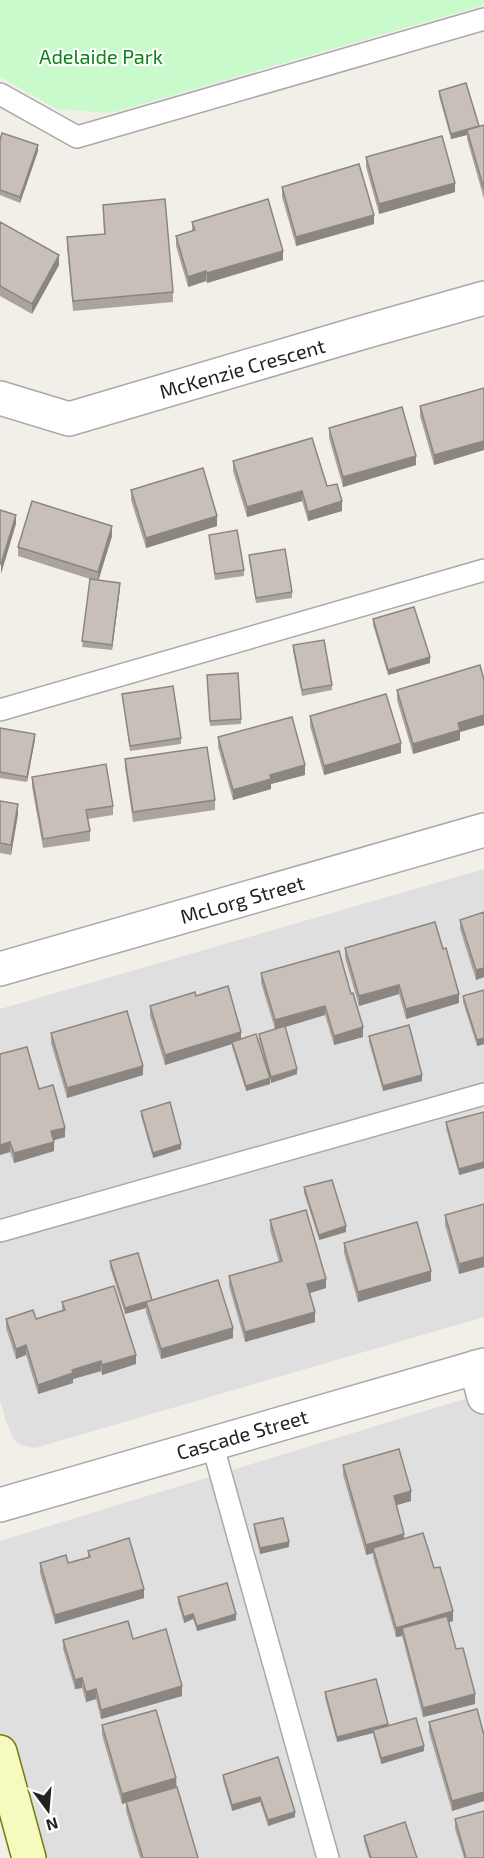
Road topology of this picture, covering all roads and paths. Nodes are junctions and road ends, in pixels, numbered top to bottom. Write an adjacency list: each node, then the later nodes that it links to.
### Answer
1 (484, 19): 2 (lane)
2 (0, 94)
3 (484, 298): 4 (street, McKenzie Crescent)
4 (0, 398)
5 (484, 570): 6 (lane)
6 (0, 710)
7 (484, 830): 8 (street, McLorg Street)
8 (0, 969)
9 (484, 1094): 10 (lane)
10 (0, 1231)
11 (481, 1376): 12 (street, Cascade Street)
12 (212, 1443): 13 (street, Cascade Street); 16 (lane)
13 (0, 1505)
14 (0, 1752): 15 (street)
15 (29, 1858)
16 (328, 1858)

